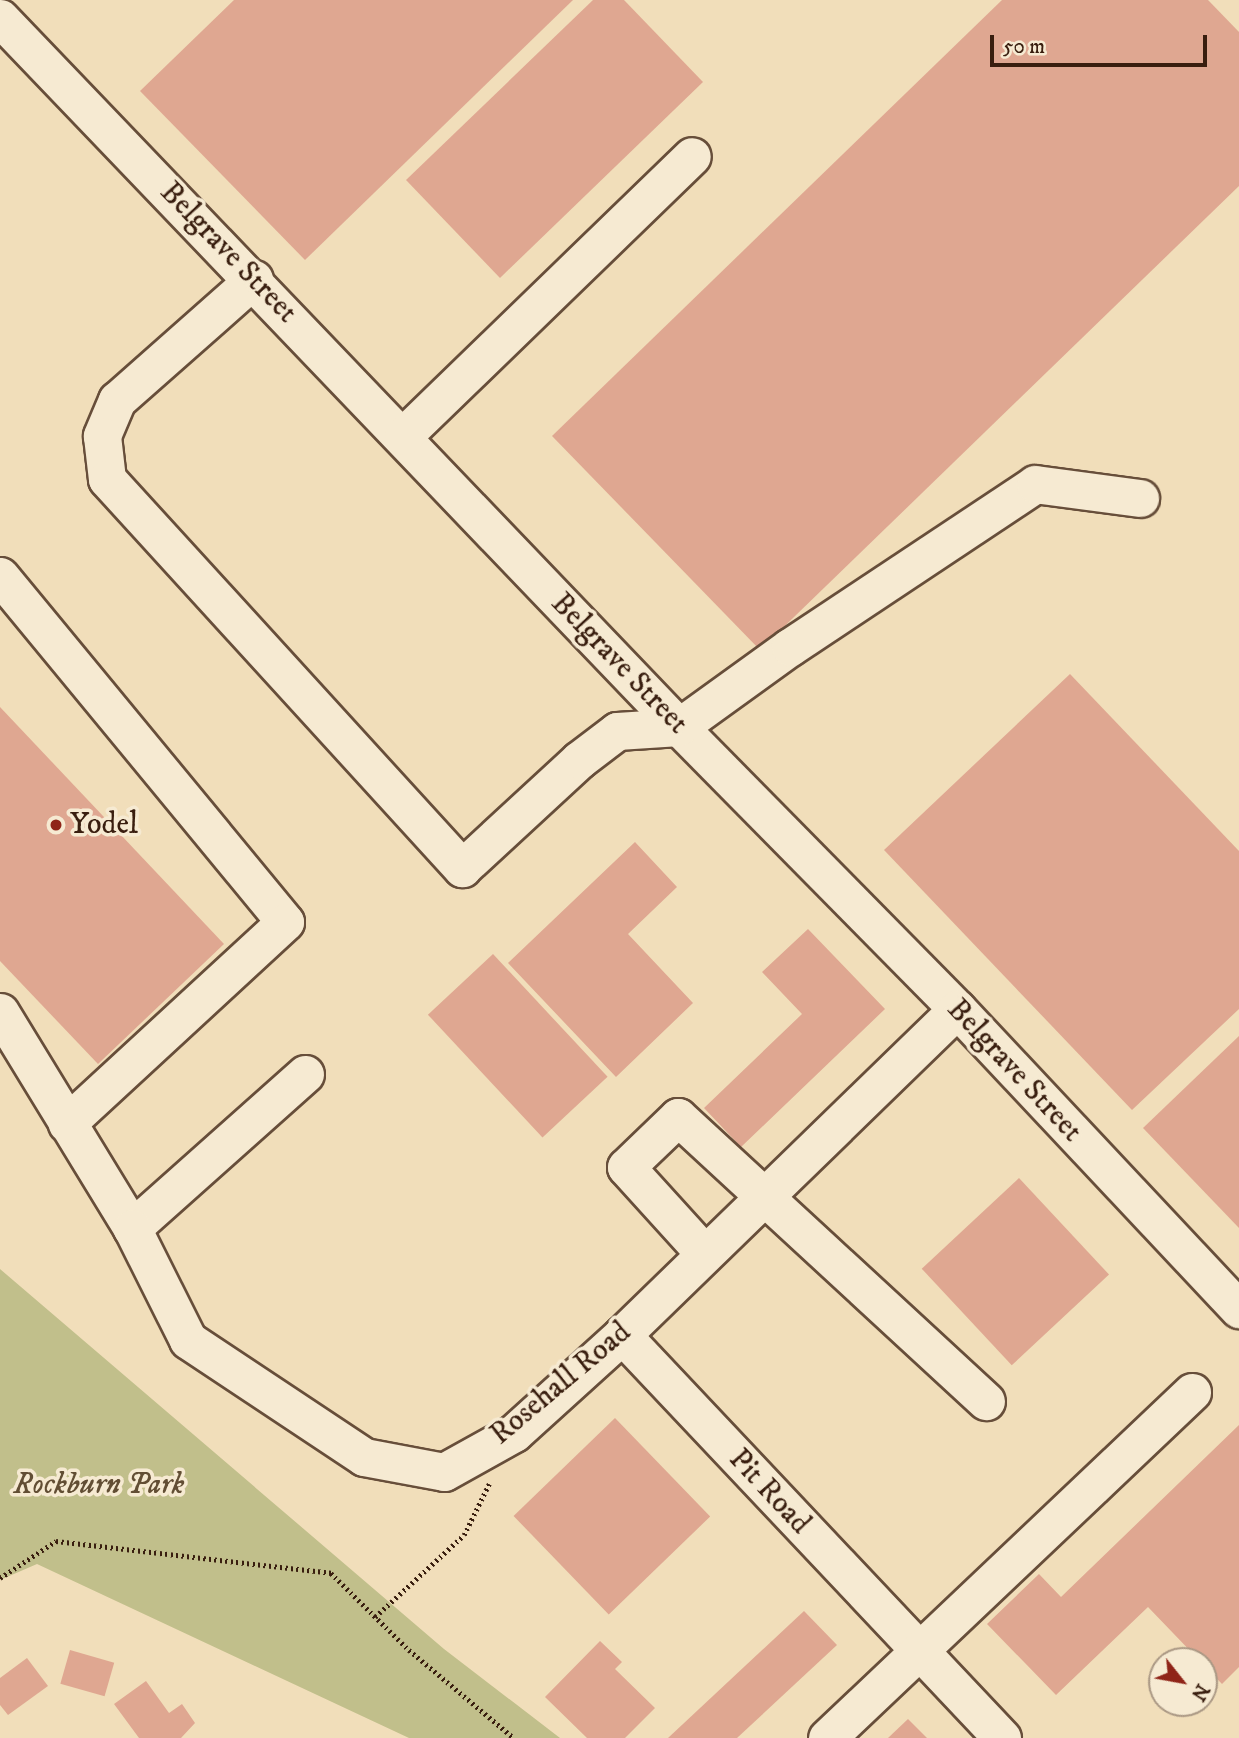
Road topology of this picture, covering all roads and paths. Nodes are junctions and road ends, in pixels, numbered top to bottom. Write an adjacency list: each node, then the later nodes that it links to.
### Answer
1 (0, 18): 3 (street, Belgrave Street)
2 (692, 156): 4 (street)
3 (254, 279): 4 (street, Belgrave Street); 7 (street)
4 (403, 436): 7 (street, Belgrave Street)
5 (1140, 498): 7 (street)
6 (0, 576): 11 (street)
7 (678, 727): 8 (street, Belgrave Street)
8 (957, 1009): 12 (street, Rosehall Road); 15 (street, Belgrave Street)
9 (0, 1012): 11 (street, Rosehall Road)
10 (305, 1074): 13 (street)
11 (67, 1123): 13 (street, Rosehall Road)
12 (762, 1194): 14 (street, Rosehall Road); 14 (street); 18 (street)
13 (132, 1227): 16 (street, Rosehall Road)
14 (704, 1252): 16 (street, Rosehall Road)
15 (1239, 1309)
16 (622, 1335): 22 (street, Pit Road)
17 (1192, 1392): 22 (street)
18 (986, 1401)
19 (492, 1478): 21 (path)
20 (0, 1578): 21 (path)
21 (375, 1617): 23 (path)
22 (917, 1649): 24 (street); 25 (street, Pit Road)
23 (514, 1738)
24 (827, 1738)
25 (1002, 1738)

